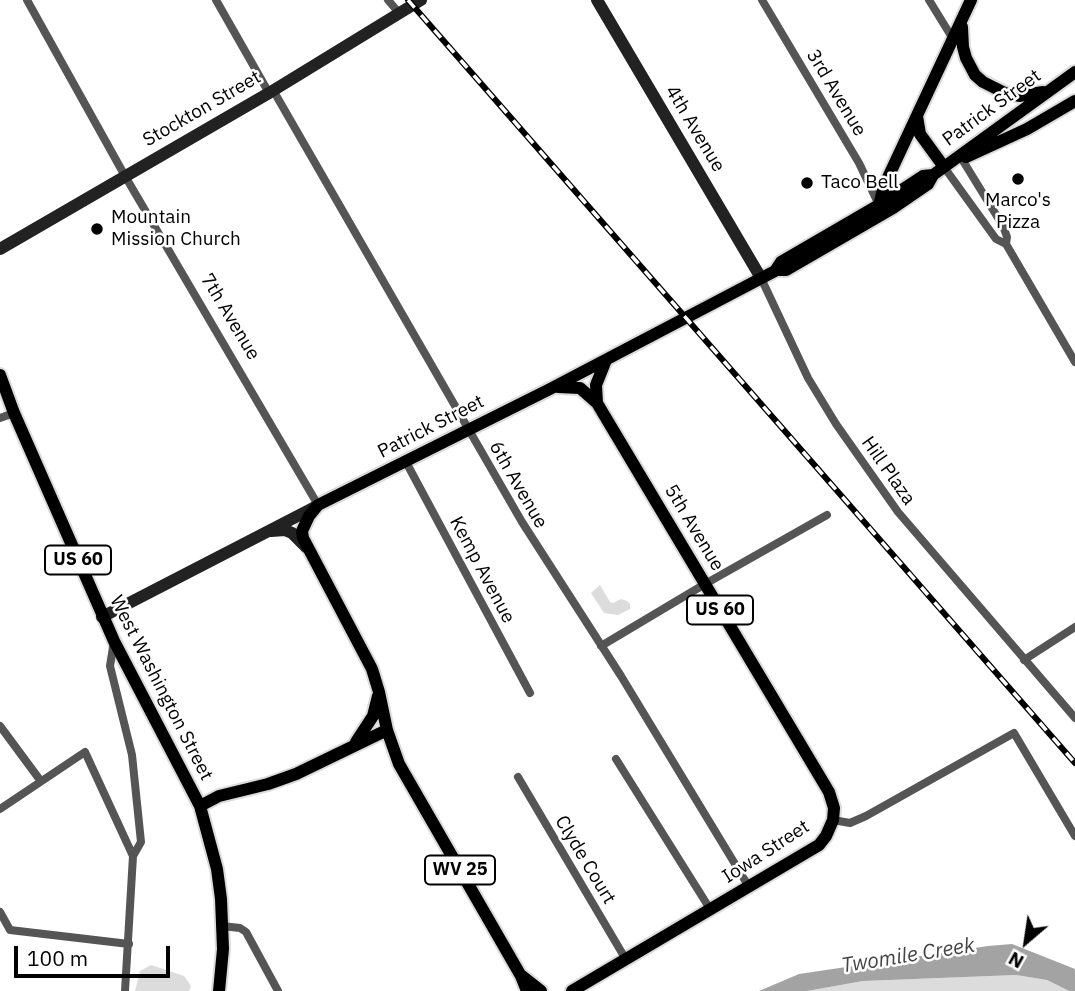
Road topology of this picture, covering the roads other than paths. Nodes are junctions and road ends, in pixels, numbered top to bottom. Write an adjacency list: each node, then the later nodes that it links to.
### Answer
1 (27, 0): 19 (street, 7th Avenue)
2 (216, 0): 14 (street, 6th Avenue)
3 (388, 0): 9 (street)
4 (421, 0): 9 (street, Stockton Street)
5 (597, 0): 24 (street, 4th Avenue)
6 (762, 0): 20 (street, 3rd Avenue)
7 (929, 0): 11 (street)
8 (971, 0): 10 (main road)
9 (399, 13): 14 (street, Stockton Street)
10 (962, 19): 11 (main road); 13 (main road)
11 (953, 40): 16 (main road)
12 (1071, 75): 13 (main road, Patrick Street)
13 (1047, 91): 17 (main road, Patrick Street)
14 (271, 92): 19 (street, Stockton Street); 32 (street, 6th Avenue)
15 (1075, 101): 17 (main road)
16 (916, 115): 18 (main road); 20 (main road)
17 (961, 157): 18 (main road); 21 (street)
18 (938, 171): 20 (main road, Patrick Street); 21 (street); 23 (main road, Patrick Street)
19 (125, 176): 22 (street, Stockton Street); 34 (street, 7th Avenue)
20 (879, 205): 23 (main road, Patrick Street)
21 (1006, 244): 26 (street)
22 (0, 249)
23 (776, 270): 24 (main road, Patrick Street)
24 (761, 278): 25 (main road, Patrick Street); 43 (street, Hill Plaza)
25 (606, 360): 28 (main road, Patrick Street); 29 (main road)
26 (1075, 362)
27 (0, 375): 30 (main road, West Washington Street / US 60)
28 (550, 389): 29 (main road); 32 (main road, Patrick Street)
29 (597, 403): 38 (main road, 5th Avenue / US 60)
30 (14, 413): 31 (street); 39 (main road, West Washington Street / US 60)
31 (0, 418)
32 (469, 430): 33 (main road, Patrick Street); 42 (street, 6th Avenue)
33 (406, 462): 34 (main road, Patrick Street); 45 (street, Kemp Avenue)
34 (318, 505): 36 (street, Patrick Street); 37 (main road)
35 (827, 515): 38 (street)
36 (264, 533): 37 (street); 39 (street, Patrick Street)
37 (306, 547): 44 (main road)
38 (705, 584): 42 (street); 55 (main road, 5th Avenue / US 60)
39 (102, 617): 41 (main road, West Washington Street / US 60)
40 (1075, 628): 43 (street)
41 (114, 641): 53 (main road, West Washington Street / US 60); 57 (street)
42 (601, 646): 58 (street, 6th Avenue)
43 (1024, 660): 46 (street, Hill Plaza)
44 (379, 692): 48 (main road, WV 25); 49 (main road)
45 (530, 693)
46 (1075, 718)
47 (0, 726): 52 (street)
48 (387, 730): 49 (main road); 64 (main road, WV 25)
49 (354, 745): 53 (main road)
50 (616, 759): 59 (street)
51 (518, 777): 63 (street, Clyde Court)
52 (40, 780): 54 (street); 57 (street)
53 (200, 806): 61 (main road, West Washington Street / US 60)
54 (0, 809)
55 (833, 820): 56 (street, Iowa Street); 58 (main road, Iowa Street)
56 (1075, 836)
57 (133, 856): 62 (street)
58 (749, 887): 59 (main road, Iowa Street)
59 (710, 909): 63 (main road, Iowa Street)
60 (0, 912): 62 (street)
61 (222, 926): 66 (main road, West Washington Street / US 60); 67 (street)
62 (129, 944): 65 (street)
63 (625, 958): 70 (main road, Iowa Street)
64 (521, 976): 68 (main road, WV 25); 69 (main road)
65 (125, 991)
66 (219, 991)
67 (278, 991)
68 (527, 991)
69 (541, 991)
70 (572, 991)

